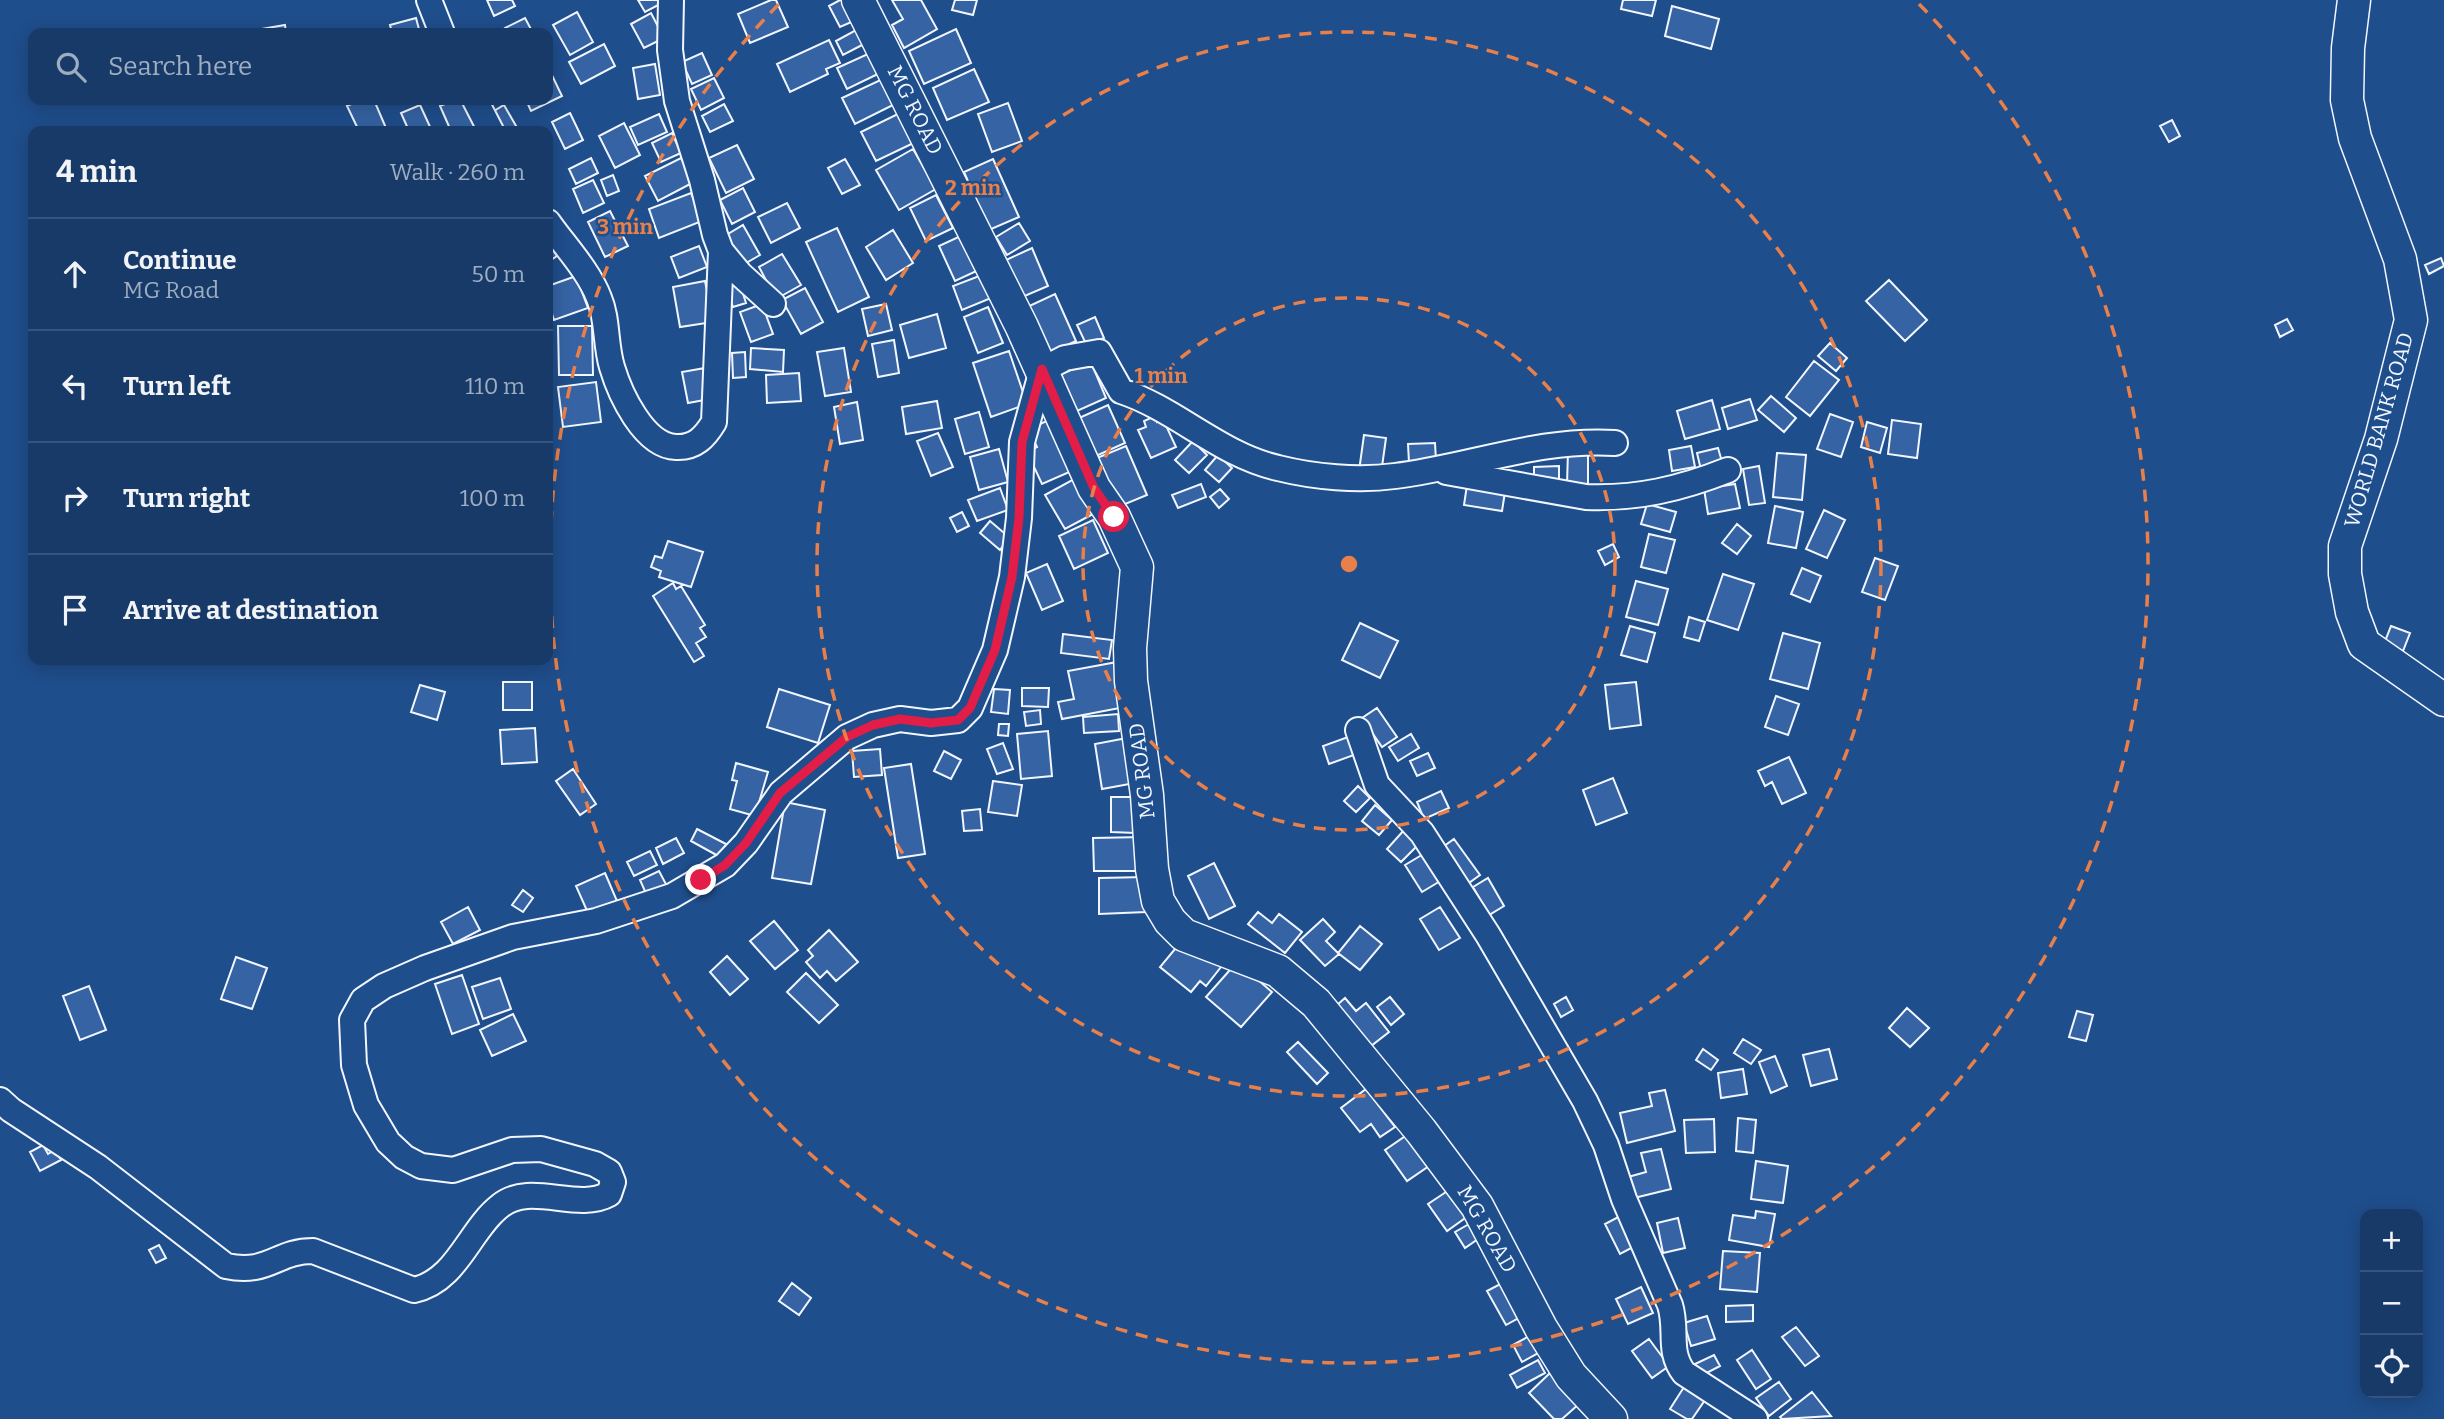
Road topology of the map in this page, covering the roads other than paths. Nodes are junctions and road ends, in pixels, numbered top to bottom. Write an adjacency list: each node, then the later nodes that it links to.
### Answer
1 (429, 0): 5 (street)
2 (671, 0): 9 (street)
3 (859, 0): 11 (main road, MG ROAD)
4 (2354, 0): 15 (main road, WORLD BANK ROAD)
5 (440, 28)
6 (478, 105): 7 (street)
7 (488, 126)
8 (553, 229): 9 (street)
9 (721, 251): 10 (street)
10 (773, 304)
11 (1042, 369): 13 (street); 17 (street); 18 (main road, MG ROAD)
12 (1615, 443): 13 (street)
13 (1435, 470): 14 (street)
14 (1728, 470)
15 (2444, 700)
16 (1358, 730): 19 (street)
17 (0, 1100)
18 (1611, 1419)
19 (1755, 1419)

